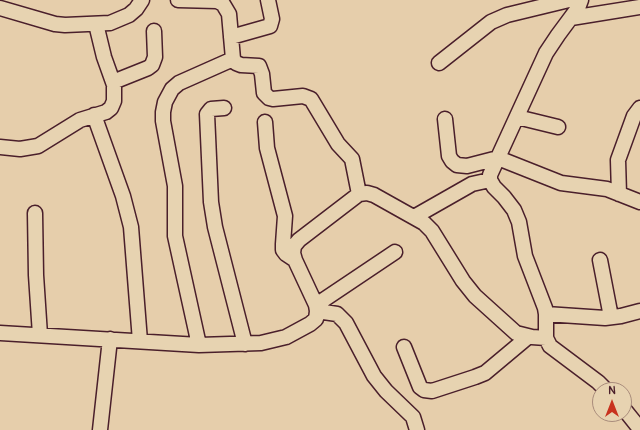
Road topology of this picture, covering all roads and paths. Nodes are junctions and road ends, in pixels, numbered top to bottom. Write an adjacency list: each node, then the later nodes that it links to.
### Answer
1 (142, 0): 10 (street)
2 (178, 0): 3 (street)
3 (209, 0): 12 (street)
4 (268, 0): 12 (street)
5 (569, 0): 14 (street)
6 (581, 0): 9 (street)
7 (640, 7): 9 (street)
8 (0, 8): 10 (street)
9 (571, 18): 19 (street)
10 (96, 24): 15 (street)
11 (154, 31): 15 (street)
12 (231, 37): 13 (street)
13 (233, 59): 26 (street); 45 (street)
14 (439, 63)
15 (113, 82): 18 (street)
16 (224, 108): 44 (street)
17 (640, 108): 27 (street)
18 (94, 115): 23 (street); 43 (street)
19 (517, 117): 22 (street); 24 (street)
20 (445, 119): 24 (street)
21 (265, 122): 32 (street)
22 (558, 127)
23 (0, 147)
24 (498, 158): 25 (street); 27 (street)
25 (490, 180): 30 (street); 36 (street)
26 (359, 194): 30 (street); 32 (street)
27 (619, 194): 28 (street)
28 (640, 202)
29 (35, 213): 39 (street)
30 (414, 217): 40 (street)
31 (395, 252): 34 (street)
32 (295, 260): 34 (street)
33 (600, 260): 37 (street)
34 (317, 308): 44 (street); 51 (street)
35 (640, 311): 37 (street)
36 (546, 314): 37 (street); 41 (street)
37 (611, 317)
38 (0, 333): 39 (street)
39 (40, 335): 42 (street)
40 (528, 336): 41 (street); 46 (street)
41 (546, 338): 47 (street)
42 (110, 340): 43 (street); 50 (street)
43 (140, 341): 45 (street)
44 (245, 344): 45 (street)
45 (199, 345)
46 (404, 347)
47 (598, 382)
48 (632, 419): 49 (street)
49 (640, 429)
50 (100, 430)
51 (417, 430)

